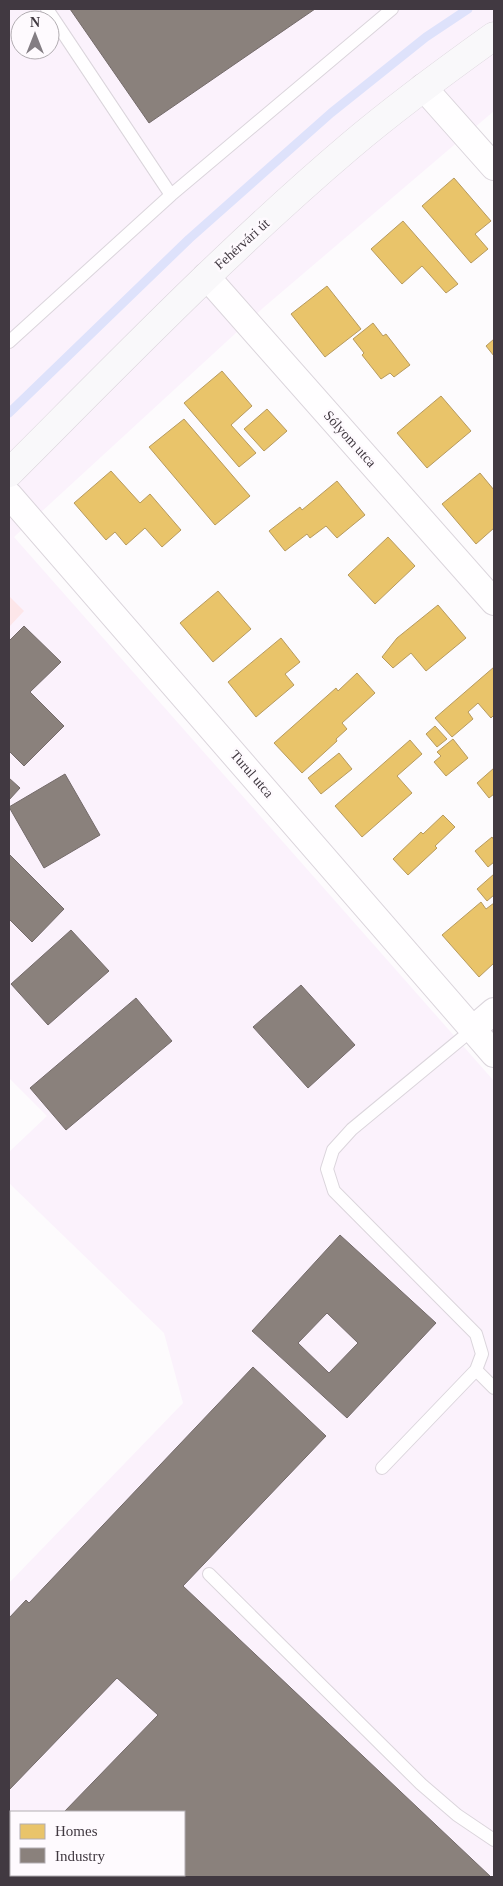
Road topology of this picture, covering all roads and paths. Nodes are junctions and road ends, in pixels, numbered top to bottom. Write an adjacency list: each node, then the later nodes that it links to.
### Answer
1 (46, 9): 6 (lane)
2 (392, 9): 6 (lane)
3 (494, 36): 4 (main road, Fehérvári út)
4 (423, 87): 5 (street); 7 (main road, Fehérvári út)
5 (494, 168)
6 (171, 195): 8 (lane)
7 (206, 276): 9 (main road, Fehérvári út); 11 (street, Sólyom utca)
8 (9, 342)
9 (9, 472)
10 (9, 495): 13 (street, Turul utca)
11 (494, 602)
12 (494, 1011): 13 (street)
13 (473, 1029): 14 (street, Turul utca); 15 (lane)
14 (494, 1054)
15 (476, 1370): 16 (lane); 17 (lane)
16 (494, 1388)
17 (382, 1468)
18 (209, 1574): 19 (lane)
19 (494, 1840)

